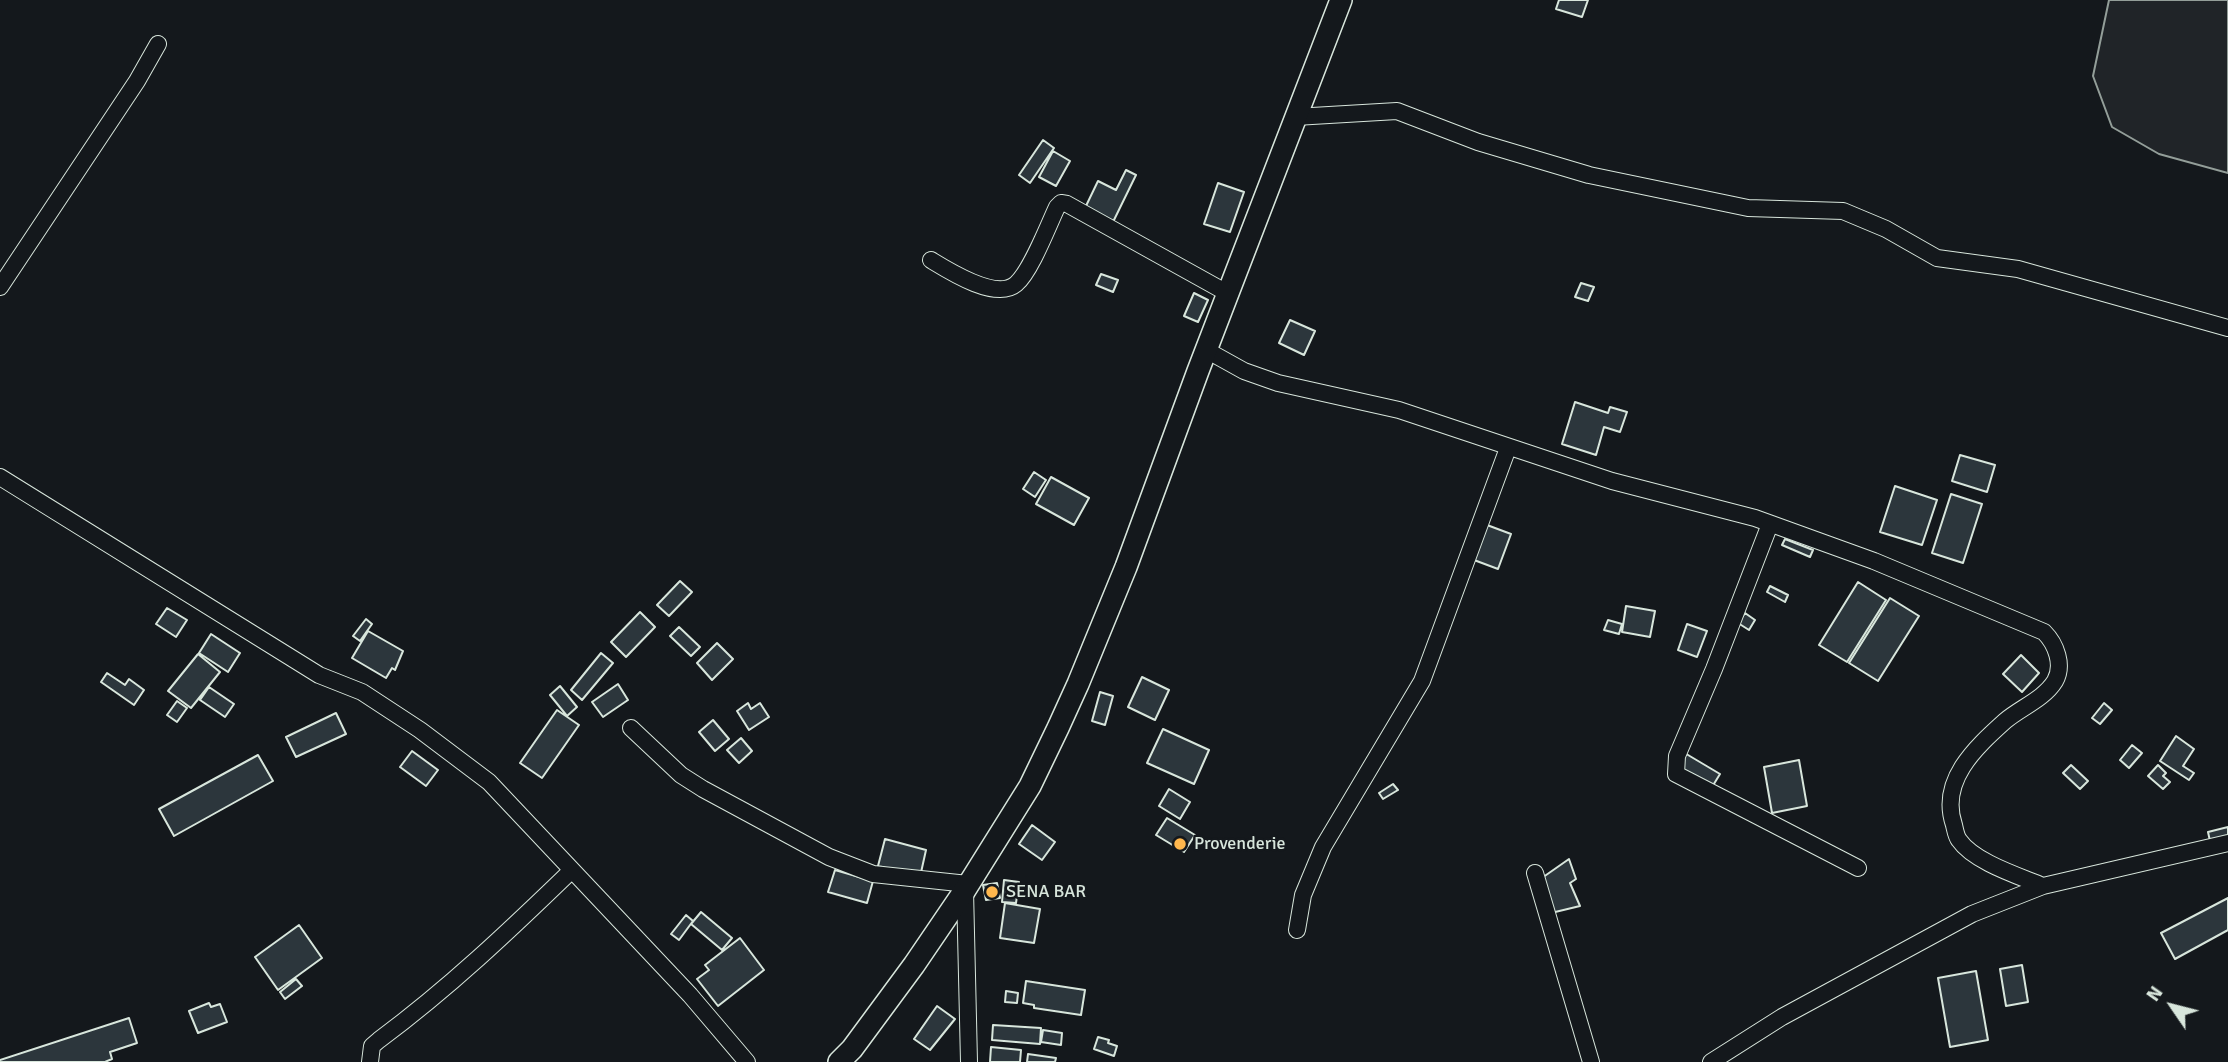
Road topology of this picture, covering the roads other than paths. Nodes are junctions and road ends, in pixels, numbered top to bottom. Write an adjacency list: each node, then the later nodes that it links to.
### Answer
1 (1341, 0): 3 (main road)
2 (158, 44): 5 (street)
3 (1294, 117): 6 (main road); 7 (street)
4 (931, 260): 6 (street)
5 (0, 287)
6 (1229, 294): 8 (main road)
7 (2228, 328)
8 (1208, 351): 9 (street); 18 (main road)
9 (1508, 448): 11 (street); 19 (street)
10 (0, 477): 15 (street)
11 (1770, 524): 14 (street); 17 (street)
12 (631, 728): 18 (street)
13 (2228, 843): 17 (street)
14 (1858, 868)
15 (572, 870): 20 (street); 21 (street)
16 (1535, 873): 24 (street)
17 (2043, 886): 25 (street)
18 (966, 887): 22 (main road); 23 (street)
19 (1297, 930)
20 (370, 1062)
21 (747, 1062)
22 (839, 1062)
23 (969, 1062)
24 (1591, 1062)
25 (1711, 1062)

